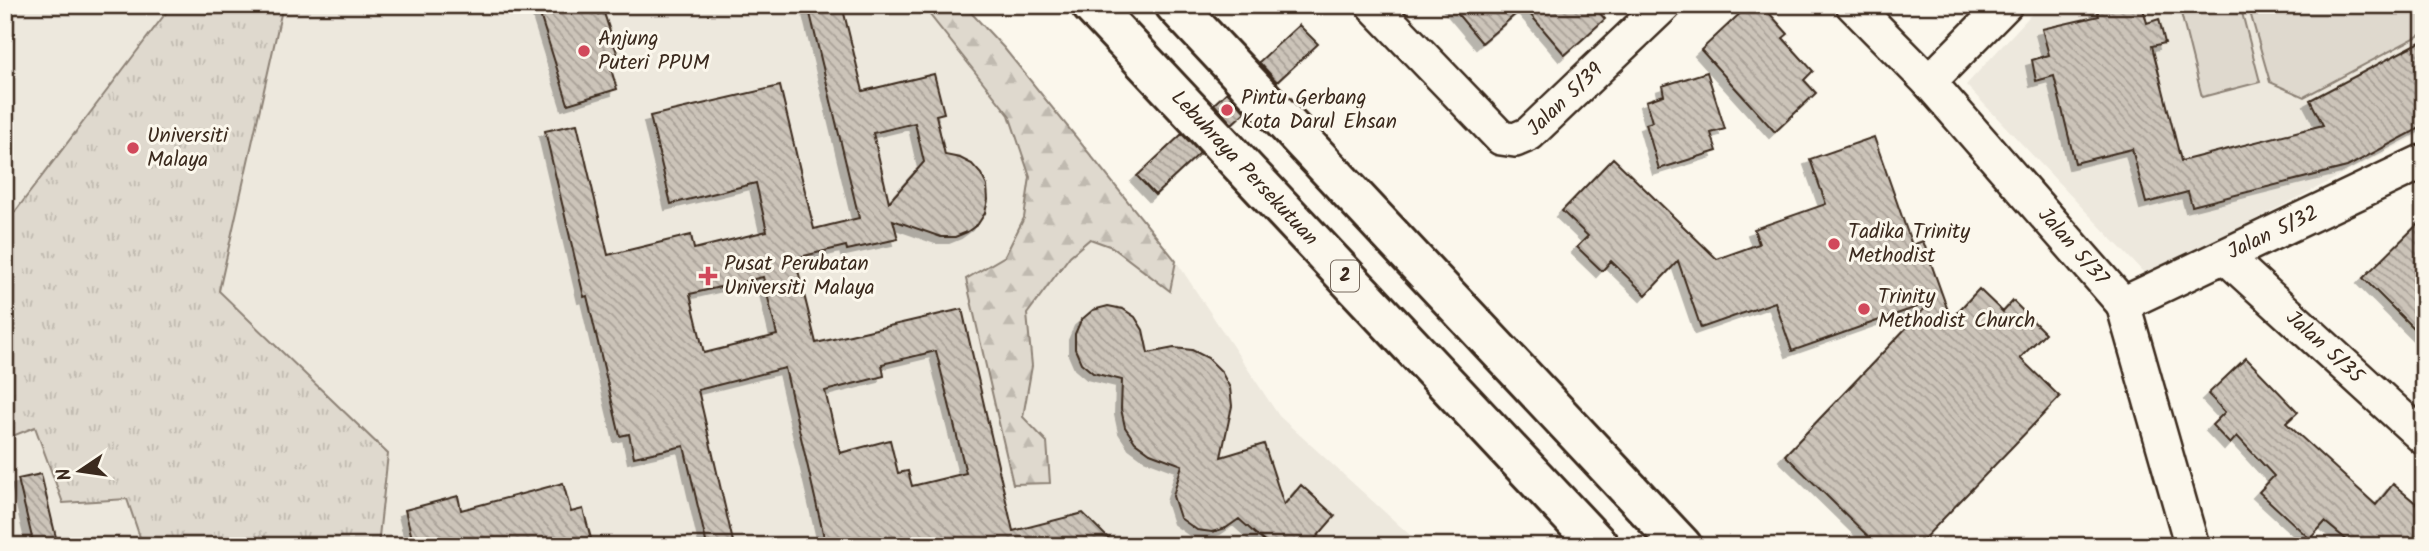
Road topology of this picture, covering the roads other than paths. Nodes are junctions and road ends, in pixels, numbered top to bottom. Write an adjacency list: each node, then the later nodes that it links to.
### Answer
1 (1091, 5): 12 (highway, Lebuhraya Persekutuan / 2)
2 (1175, 5): 13 (highway)
3 (1373, 5): 4 (street, Jalan 5/39)
4 (1664, 5)
5 (1853, 5): 7 (street, Jalan 5/37)
6 (2005, 5): 7 (street)
7 (1930, 82): 10 (street, Jalan 5/37)
8 (2424, 161): 9 (street, Jalan 5/32)
9 (2225, 256): 10 (street, Jalan 5/32); 11 (street, Jalan 5/35)
10 (2123, 304): 14 (street, Jalan 5/37)
11 (2424, 438)
12 (1599, 546)
13 (1682, 546)
14 (2192, 546)

